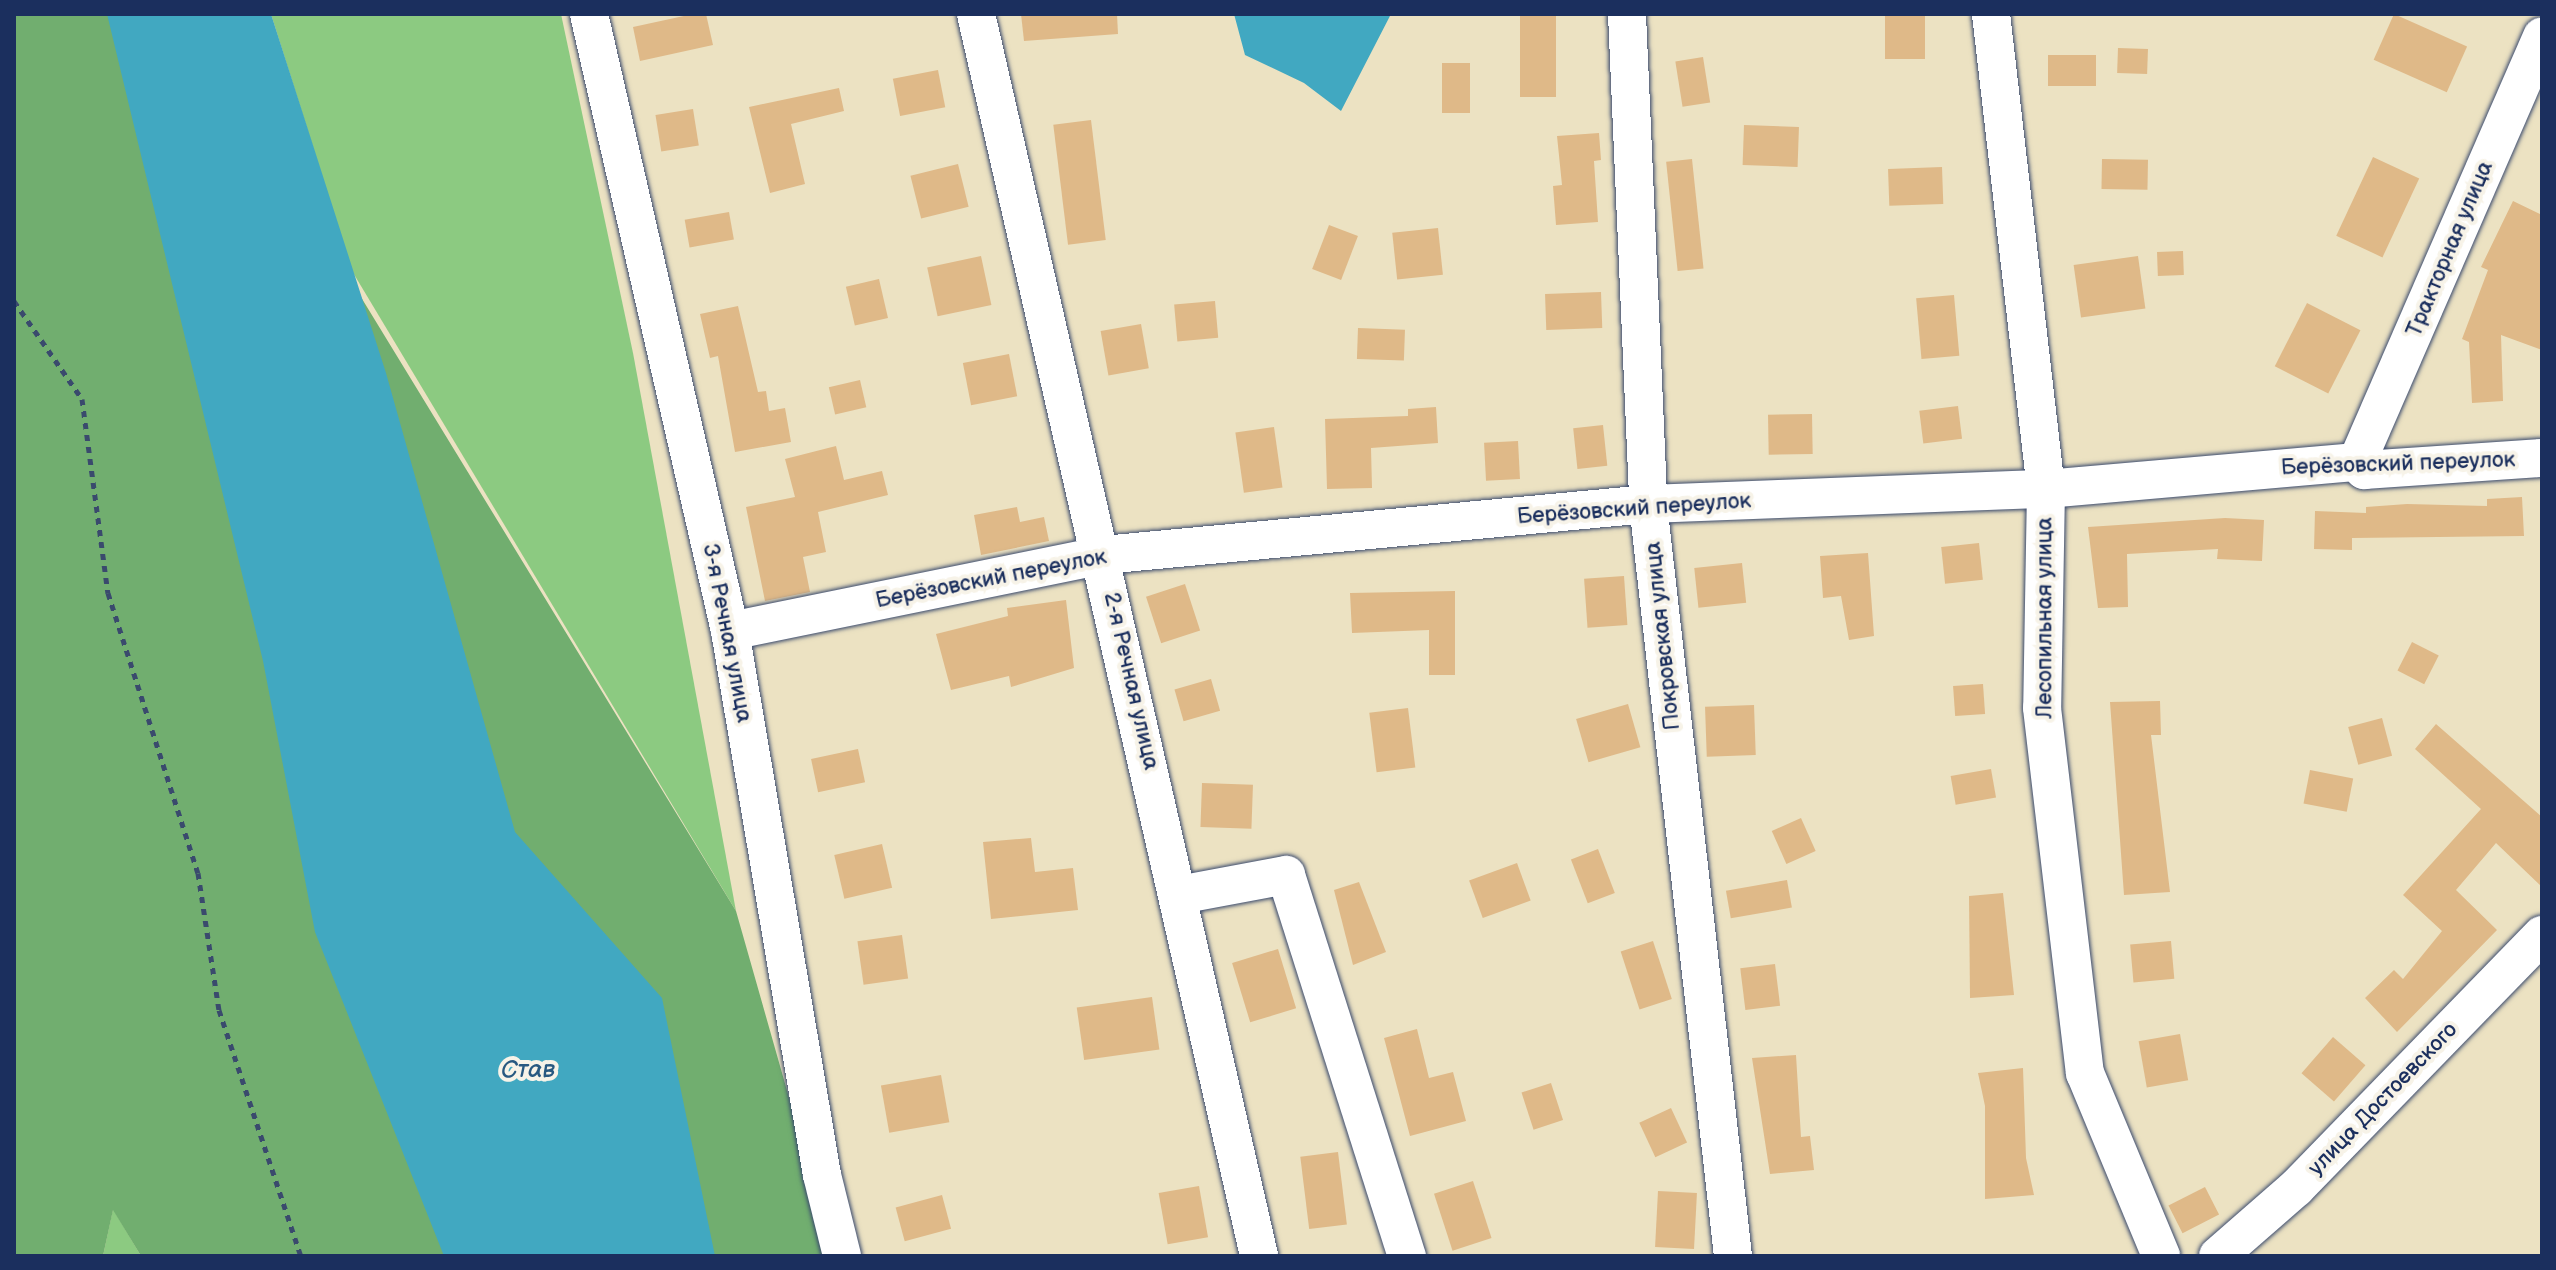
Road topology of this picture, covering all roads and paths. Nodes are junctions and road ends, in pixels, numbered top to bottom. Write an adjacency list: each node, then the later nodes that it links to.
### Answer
1 (589, 14): 12 (street, 3-я Речная улица)
2 (976, 14): 11 (street, 2-я Речная улица)
3 (1627, 14): 10 (street, Покровская улица)
4 (1991, 14): 9 (street, Лесопильная улица)
5 (2542, 36): 8 (street, Тракторная улица)
6 (14, 301): 15 (path)
7 (2542, 458): 8 (street, Берёзовский переулок)
8 (2357, 462): 9 (street, Берёзовский переулок)
9 (2046, 489): 10 (street, Берёзовский переулок); 20 (street, Лесопильная улица)
10 (1648, 504): 11 (street, Берёзовский переулок); 19 (street, Покровская улица)
11 (1103, 555): 12 (street, Берёзовский переулок); 13 (street, 2-я Речная улица)
12 (730, 631): 16 (street, 3-я Речная улица)
13 (1179, 895): 17 (street, 2-я Речная улица); 18 (street)
14 (2542, 935): 21 (street, улица Достоевского)
15 (301, 1256)
16 (842, 1256)
17 (1259, 1256)
18 (1407, 1256)
19 (1733, 1256)
20 (2161, 1256)
21 (2218, 1256)

